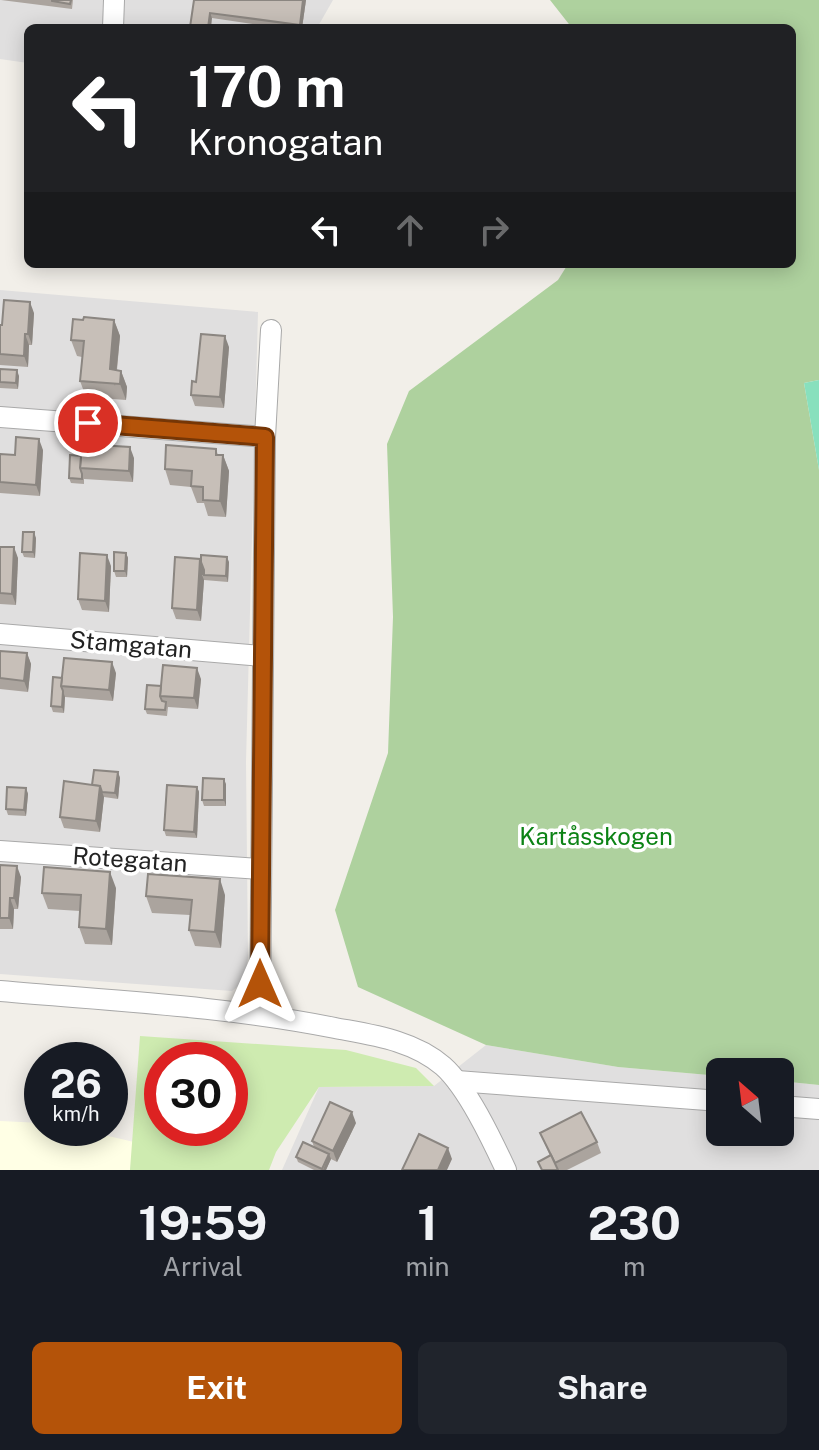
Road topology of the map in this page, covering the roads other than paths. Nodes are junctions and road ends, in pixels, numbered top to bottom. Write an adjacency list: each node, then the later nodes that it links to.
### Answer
1 (114, 0): 2 (street)
2 (113, 24)
3 (271, 330): 5 (street)
4 (0, 417): 5 (street)
5 (265, 437): 7 (street)
6 (0, 634): 7 (street, Stamgatan)
7 (263, 656): 9 (street)
8 (0, 851): 9 (street, Rotegatan)
9 (260, 869): 11 (street)
10 (0, 991): 11 (street)
11 (260, 1014): 12 (street)
12 (457, 1081): 13 (street); 16 (street)
13 (706, 1100)
14 (794, 1107): 15 (street)
15 (819, 1109)
16 (506, 1170)

